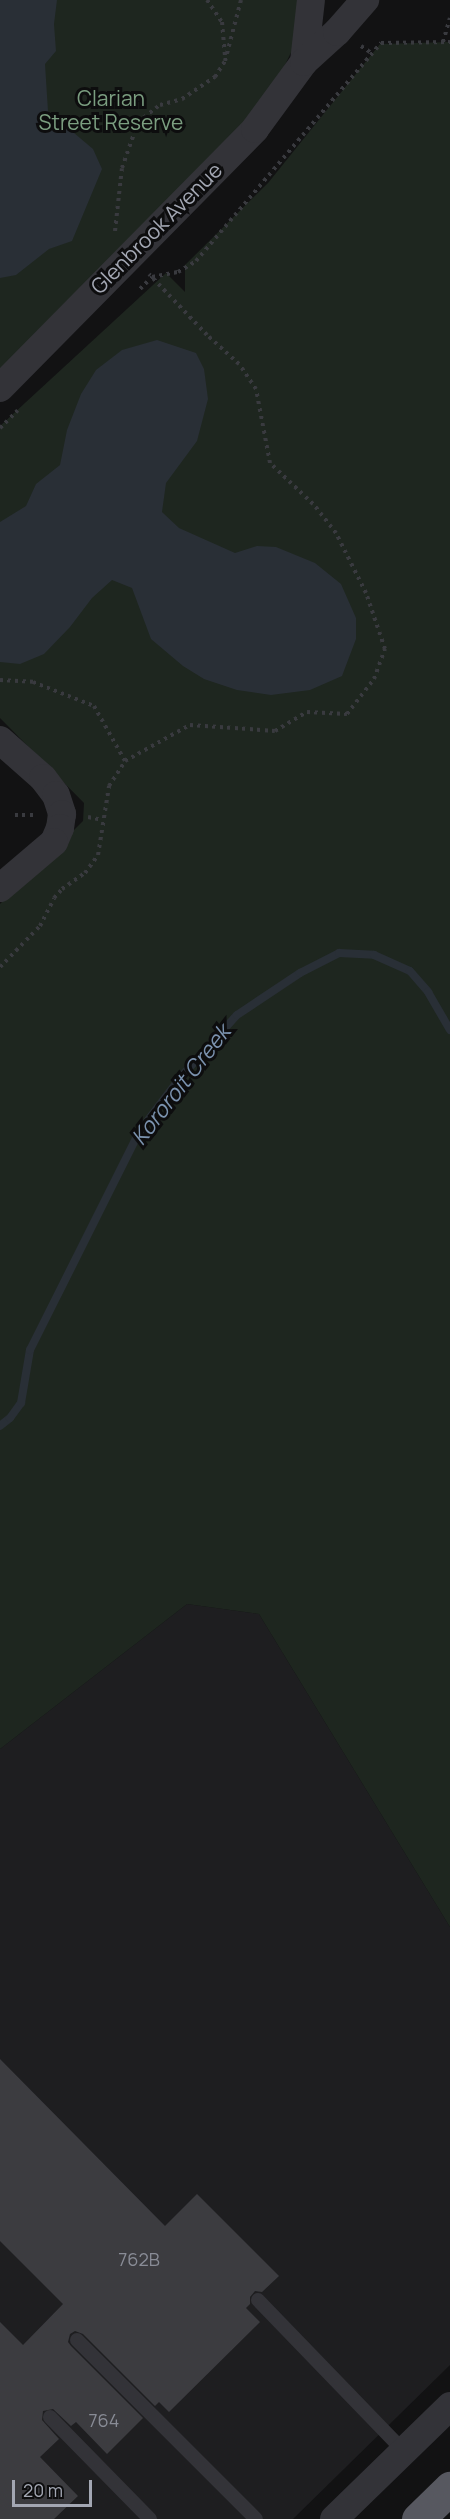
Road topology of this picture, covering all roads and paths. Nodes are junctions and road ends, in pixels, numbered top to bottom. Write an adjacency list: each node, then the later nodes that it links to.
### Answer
1 (207, 0): 8 (path)
2 (241, 0): 8 (path)
3 (311, 0): 9 (street, Glenbrook Avenue)
4 (365, 0): 9 (street, Glenbrook Avenue)
5 (450, 18): 6 (path)
6 (444, 42): 7 (path); 11 (path)
7 (450, 42)
8 (225, 61): 10 (path)
9 (304, 62): 10 (street, Glenbrook Avenue)
10 (132, 253): 11 (path); 12 (street, Glenbrook Avenue)
11 (152, 277): 15 (path)
12 (0, 388)
13 (0, 680): 15 (path)
14 (7, 746): 16 (street)
15 (125, 761): 17 (path)
16 (10, 879)
17 (0, 967)
18 (258, 2300): 22 (lane)
19 (77, 2340): 25 (lane)
20 (450, 2406): 22 (street)
21 (50, 2417): 24 (lane)
22 (404, 2451): 26 (street)
23 (450, 2488): 27 (highway)
24 (150, 2519)
25 (256, 2519)
26 (334, 2519)
27 (418, 2519)

